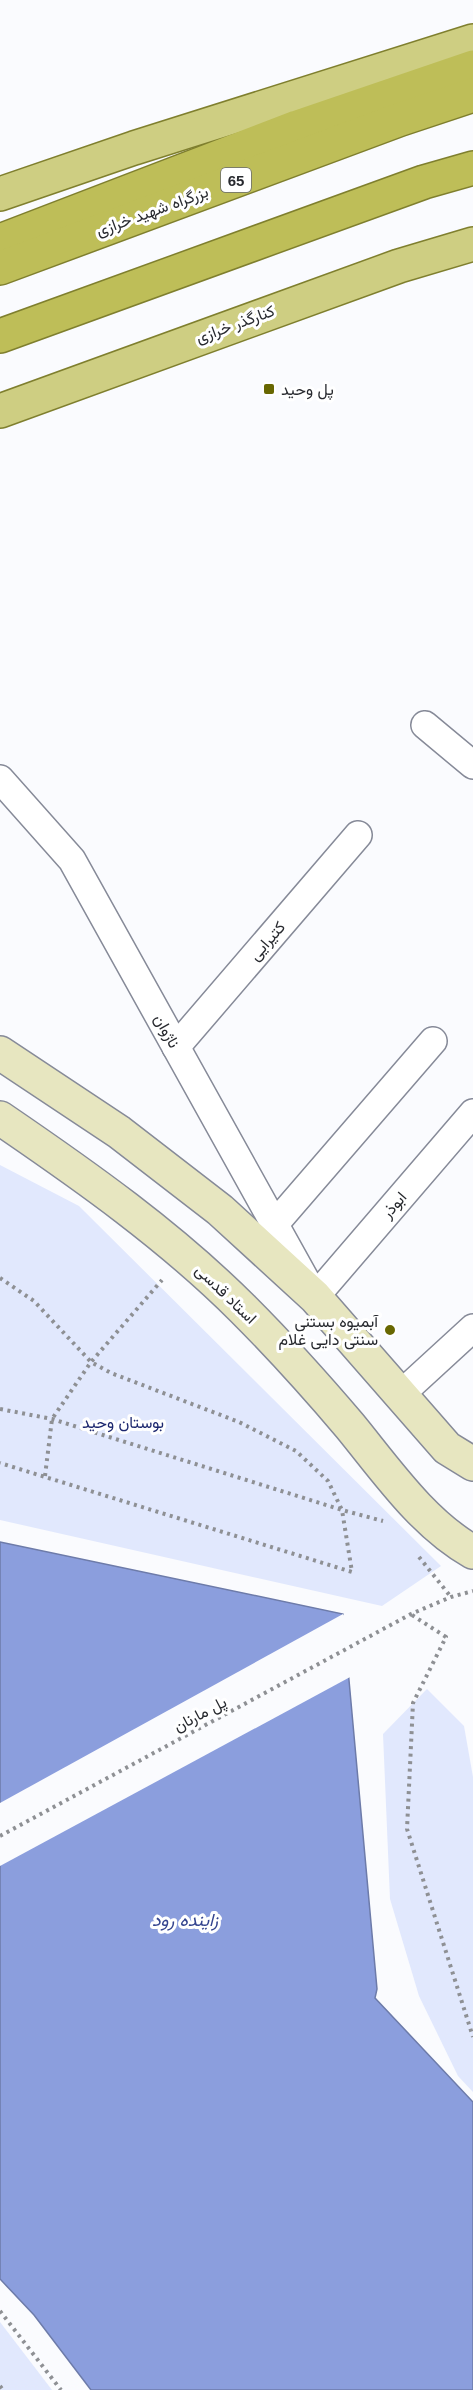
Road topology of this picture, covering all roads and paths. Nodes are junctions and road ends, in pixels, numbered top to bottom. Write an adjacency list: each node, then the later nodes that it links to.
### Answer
1 (473, 41): 5 (main road)
2 (473, 67): 6 (highway)
3 (473, 95): 8 (highway, بزرگراه شهید خرازی / 65)
4 (473, 168): 9 (highway)
5 (0, 195)
6 (0, 241)
7 (473, 244): 10 (main road, کنارگذر خرازی)
8 (0, 268)
9 (0, 336)
10 (0, 411)
11 (424, 725): 12 (street)
12 (473, 765)
13 (0, 779): 16 (street, ناژوان)
14 (358, 835): 16 (street, کتیرایی)
15 (433, 1041): 20 (street)
16 (176, 1047): 20 (street, ناژوان)
17 (0, 1053): 23 (main road)
18 (473, 1113): 23 (street, ابوذر)
19 (0, 1118): 21 (main road, استاد قدسی)
20 (274, 1225): 23 (street, ناژوان)
21 (185, 1255): 25 (path); 34 (main road, استاد قدسی)
22 (0, 1278): 25 (path)
23 (315, 1297): 26 (main road)
24 (473, 1328): 26 (street)
25 (91, 1362): 28 (path); 32 (path)
26 (401, 1394): 30 (main road)
27 (0, 1409): 28 (path)
28 (52, 1419): 31 (path); 32 (path)
29 (0, 1463): 31 (path)
30 (473, 1464)
31 (45, 1477): 32 (path)
32 (342, 1510): 33 (path)
33 (393, 1524)
34 (473, 1552)
35 (473, 1591): 36 (path, پل مارنان)
36 (411, 1614): 37 (path, پل مارنان); 38 (path)
37 (0, 1836)
38 (473, 2037)
39 (0, 2311): 40 (path)
40 (60, 2390)

